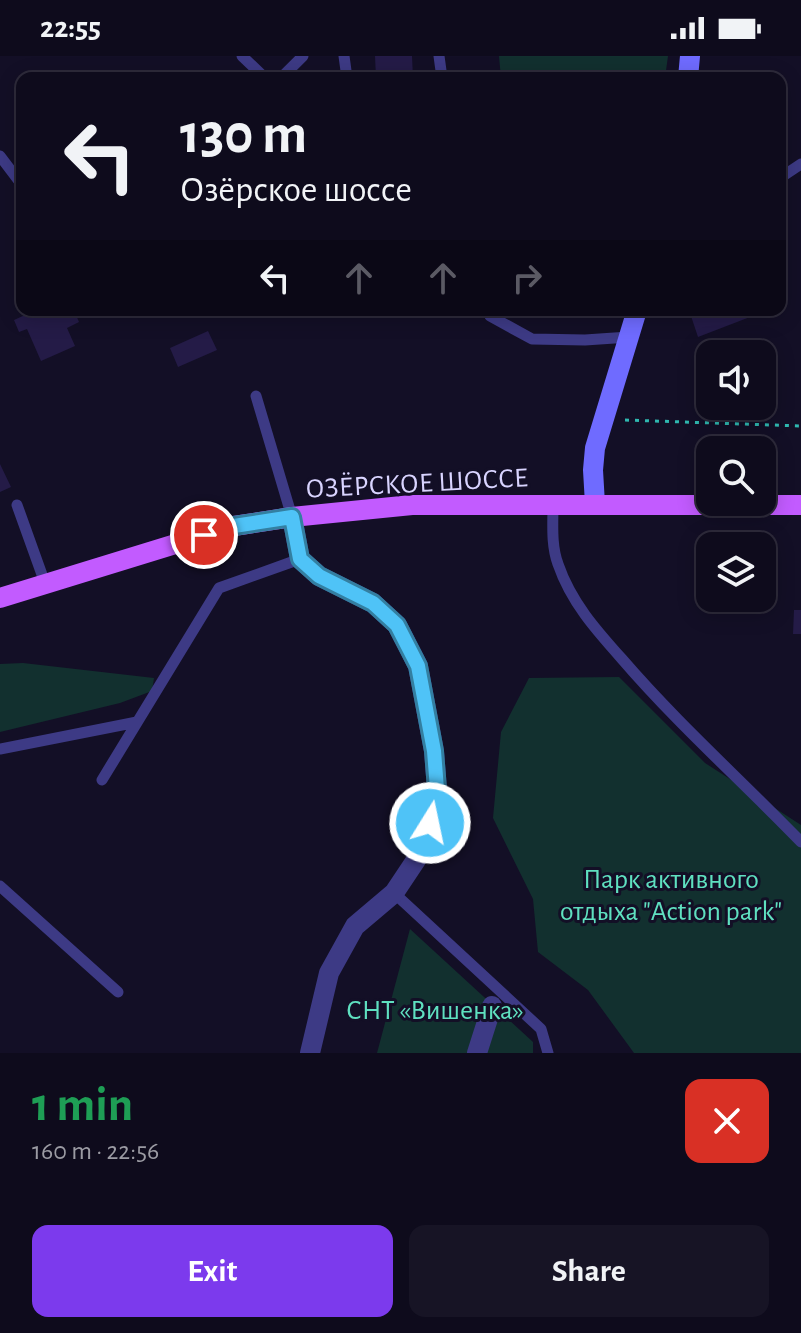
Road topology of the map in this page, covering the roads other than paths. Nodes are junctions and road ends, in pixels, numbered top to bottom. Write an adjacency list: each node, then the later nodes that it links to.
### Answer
1 (242, 56): 3 (lane)
2 (303, 56): 4 (lane)
3 (259, 72)
4 (287, 72)
5 (0, 156): 6 (lane)
6 (16, 177)
7 (490, 316): 9 (lane)
8 (635, 316): 9 (main road)
9 (629, 337): 12 (main road)
10 (256, 396): 15 (lane)
11 (553, 504): 12 (main road, ОЗЁРСКОЕ ШОССЕ); 15 (main road, ОЗЁРСКОЕ ШОССЕ); 22 (lane)
12 (595, 504): 14 (main road, ОЗЁРСКОЕ ШОССЕ)
13 (17, 505): 17 (lane)
14 (801, 505)
15 (292, 517): 16 (street); 17 (main road, ОЗЁРСКОЕ ШОССЕ)
16 (300, 559): 19 (lane); 24 (street)
17 (45, 583): 18 (main road, ОЗЁРСКОЕ ШОССЕ)
18 (0, 598)
19 (137, 722): 20 (lane); 21 (lane)
20 (0, 749)
21 (102, 780)
22 (801, 842)
23 (0, 886): 25 (lane)
24 (394, 893): 27 (street); 29 (lane)
25 (118, 992)
26 (492, 1006): 28 (street)
27 (310, 1053)
28 (477, 1053)
29 (548, 1053)

